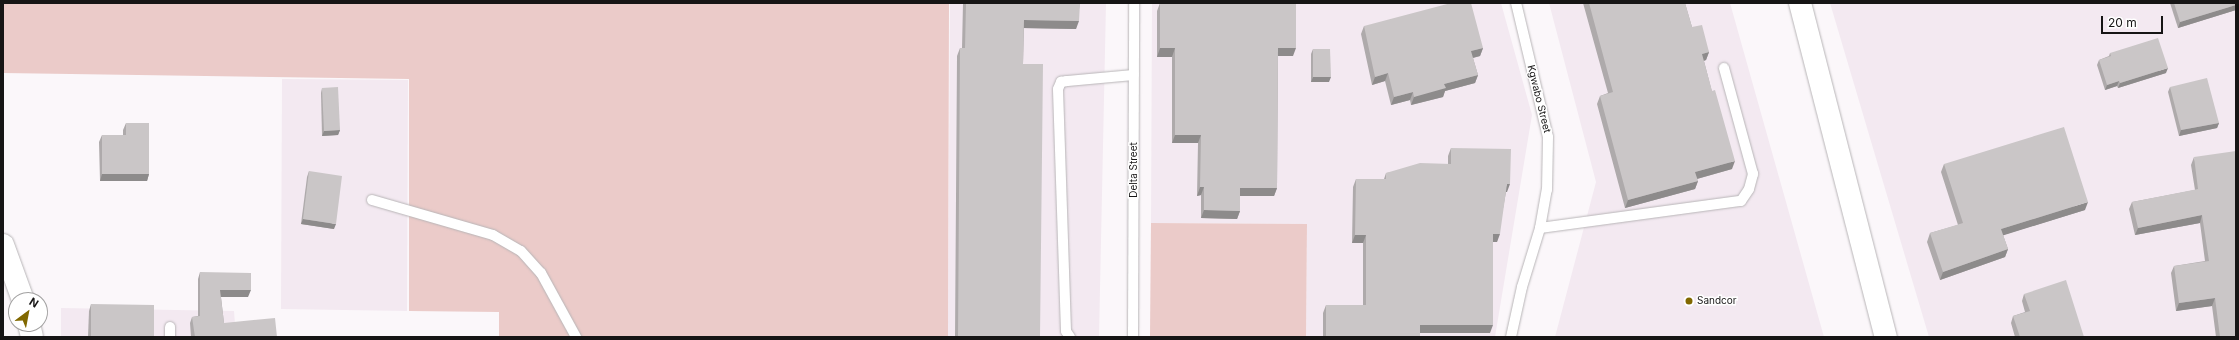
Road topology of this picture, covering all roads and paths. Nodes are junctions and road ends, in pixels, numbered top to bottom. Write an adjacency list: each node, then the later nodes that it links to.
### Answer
1 (1134, 3): 5 (lane, Delta Street)
2 (1516, 3): 7 (lane, Kgwabo Street)
3 (1800, 3): 14 (main road)
4 (1724, 68): 7 (lane)
5 (1134, 75): 11 (lane); 12 (lane, Delta Street)
6 (372, 200): 10 (lane)
7 (1540, 228): 13 (lane, Kgwabo Street)
8 (3, 245): 9 (main road)
9 (20, 292)
10 (576, 337)
11 (1070, 337)
12 (1134, 337)
13 (1511, 337)
14 (1886, 337)

